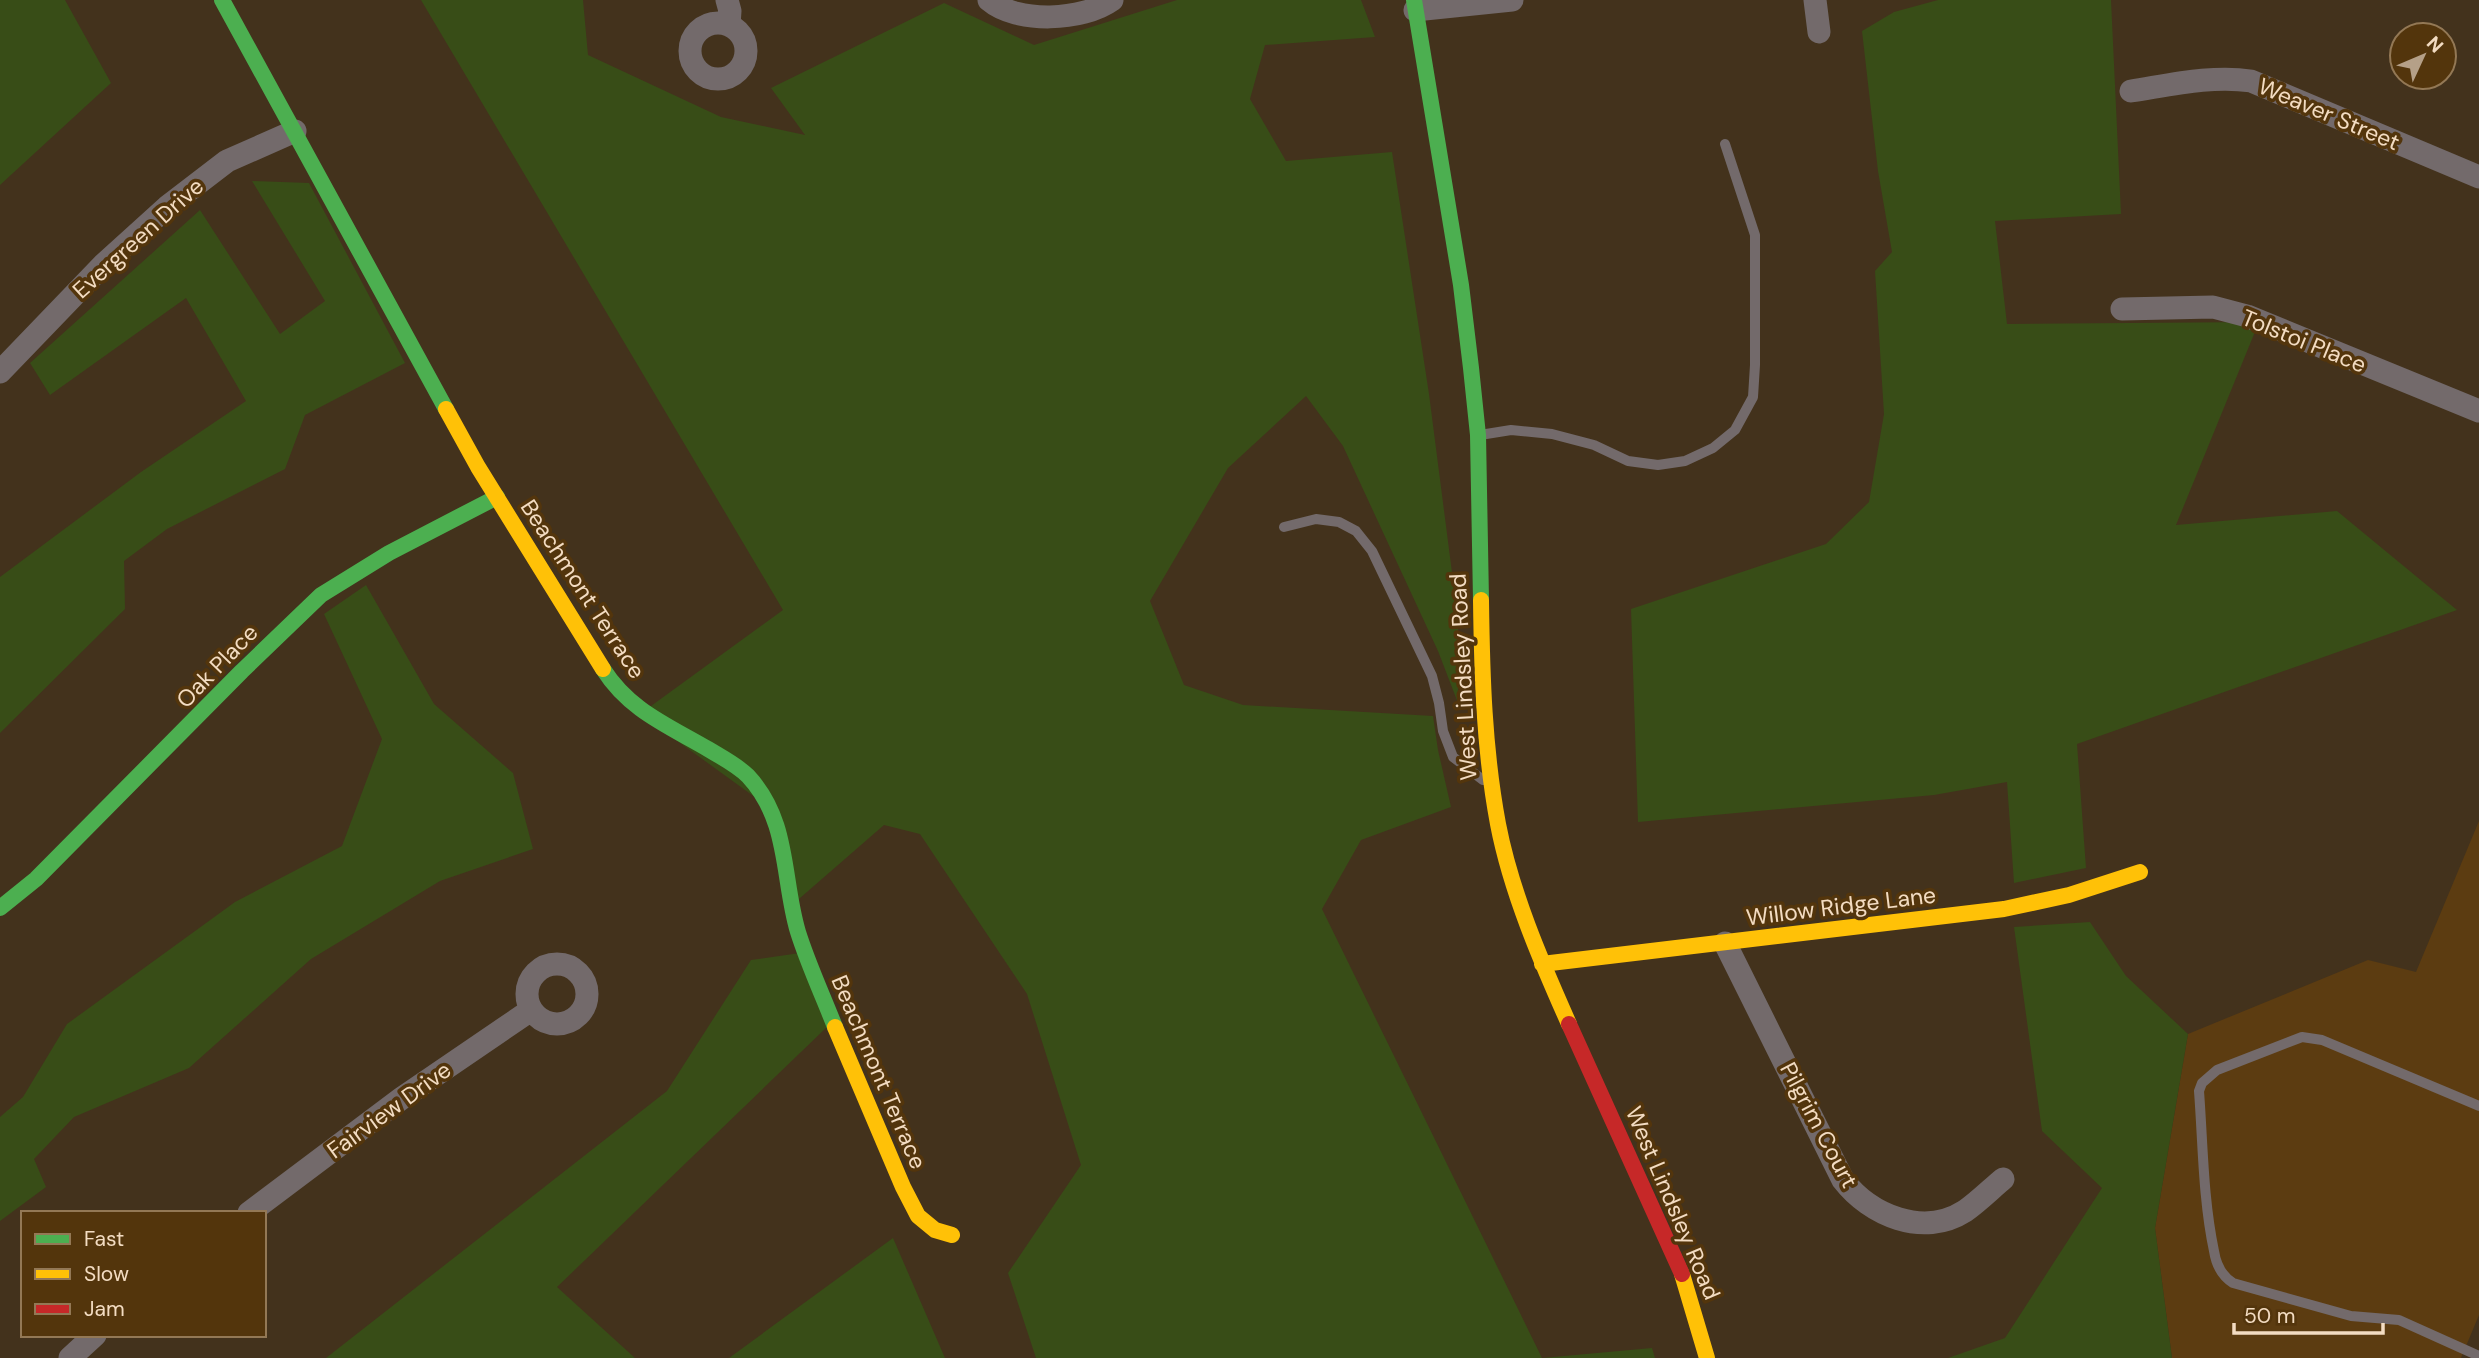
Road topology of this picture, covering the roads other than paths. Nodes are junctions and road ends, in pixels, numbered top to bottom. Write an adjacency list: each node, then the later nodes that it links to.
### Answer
1 (222, 0): 11 (street, Beachmont Terrace)
2 (727, 0): 8 (street)
3 (989, 0): 4 (street)
4 (1112, 0)
5 (1512, 0): 7 (street)
6 (1815, 0): 9 (street)
7 (1414, 5): 17 (street, West Lindsley Road)
8 (729, 25)
9 (1819, 32)
10 (2132, 91): 13 (street, Weaver Street)
11 (295, 131): 15 (street, Evergreen Drive); 18 (street, Beachmont Terrace)
12 (1725, 144): 17 (lane)
13 (2479, 177)
14 (2122, 309): 16 (street, Tolstoi Place)
15 (0, 372)
16 (2479, 411)
17 (1478, 435): 20 (street, West Lindsley Road)
18 (497, 497): 22 (street, Oak Place); 29 (street, Beachmont Terrace)
19 (1284, 527): 20 (lane)
20 (1491, 786): 24 (street, West Lindsley Road)
21 (2140, 872): 23 (street, Willow Ridge Lane)
22 (0, 908)
23 (1724, 943): 24 (street, Willow Ridge Lane); 27 (street, Pilgrim Court)
24 (1542, 964): 33 (street, West Lindsley Road)
25 (531, 1010): 28 (street, Fairview Drive)
26 (2479, 1106): 31 (lane)
27 (2003, 1179)
28 (252, 1211)
29 (952, 1235)
30 (93, 1337): 32 (street)
31 (2479, 1356)
32 (70, 1358)
33 (1707, 1358)

